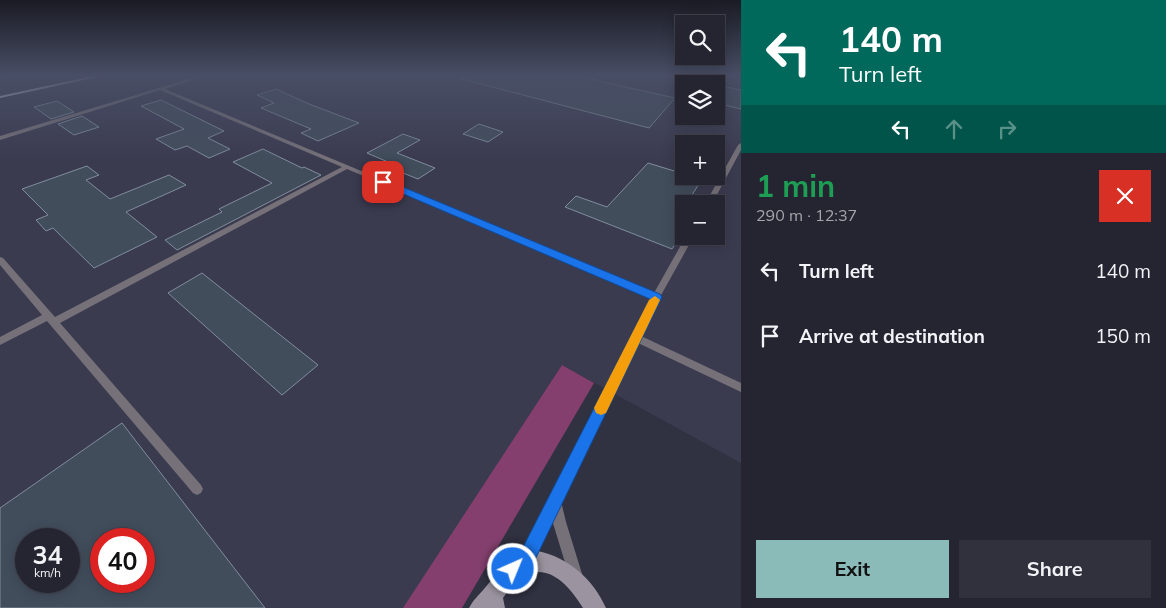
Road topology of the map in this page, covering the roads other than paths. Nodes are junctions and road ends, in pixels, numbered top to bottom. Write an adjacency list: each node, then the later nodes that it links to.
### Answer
1 (114, 103): 3 (lane)
2 (195, 103): 5 (lane)
3 (0, 138)
4 (741, 145): 6 (lane)
5 (347, 167): 9 (lane); 10 (lane)
6 (713, 195)
7 (685, 245): 9 (lane)
8 (0, 260): 10 (lane)
9 (656, 297): 11 (lane)
10 (51, 319): 12 (lane); 14 (lane)
11 (636, 338): 13 (lane); 15 (lane)
12 (0, 341)
13 (741, 388)
14 (197, 489)
15 (555, 500): 16 (lane); 17 (lane)
16 (524, 563): 17 (street); 18 (street)
17 (577, 582): 19 (street)
18 (489, 604)
19 (595, 608)

